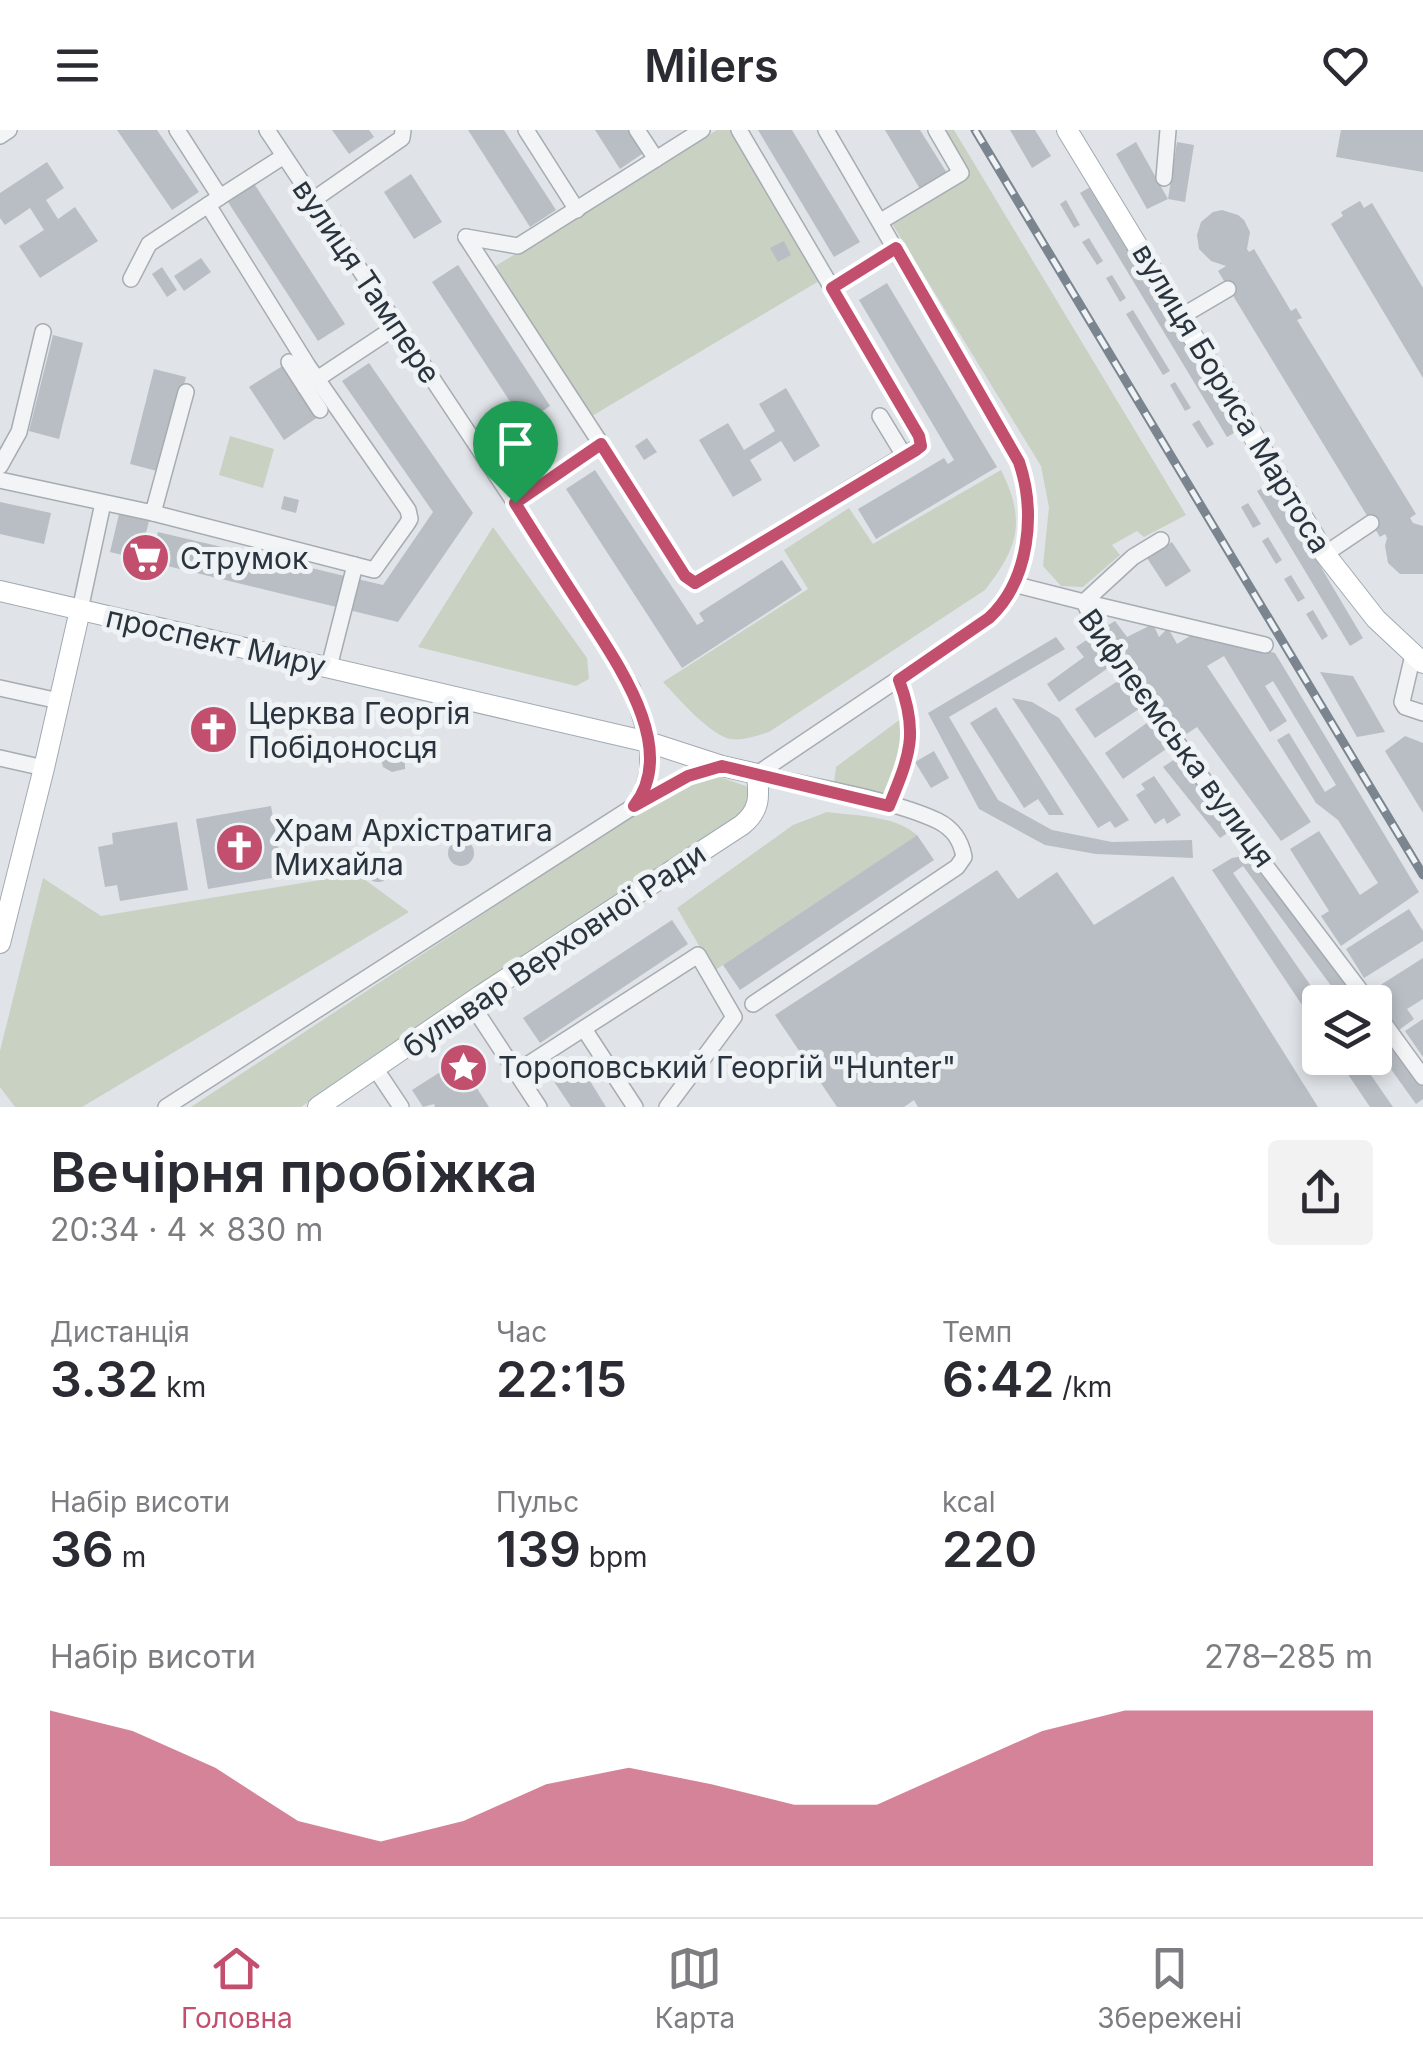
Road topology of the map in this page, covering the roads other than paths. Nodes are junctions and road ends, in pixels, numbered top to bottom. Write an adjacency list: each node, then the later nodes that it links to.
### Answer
1 (9, 130): 14 (street)
2 (177, 130): 20 (street)
3 (267, 130): 16 (street, вулиця Тампере)
4 (526, 130): 21 (street)
5 (637, 130): 17 (street)
6 (666, 130): 15 (street)
7 (739, 130): 25 (street)
8 (826, 130): 22 (street)
9 (936, 130): 22 (street)
10 (1067, 130): 27 (main road, вулиця Бориса Мартоса)
11 (1168, 130): 18 (street)
12 (698, 131): 15 (street)
13 (401, 133): 19 (street)
14 (0, 136)
15 (676, 146): 17 (street)
16 (284, 156): 19 (street, вулиця Тампере); 20 (street)
17 (656, 159): 21 (street)
18 (1164, 178)
19 (313, 200): 28 (street, вулиця Тампере)
20 (214, 201): 24 (street); 45 (street)
21 (576, 210): 35 (street)
22 (880, 221): 23 (street)
23 (896, 248): 25 (street); 46 (street)
24 (131, 279)
25 (832, 288): 36 (street)
26 (1228, 288): 27 (street)
27 (1182, 316): 44 (main road, вулиця Бориса Мартоса)
28 (397, 326): 31 (street); 40 (street, вулиця Тампере)
29 (43, 332): 37 (street)
30 (289, 362): 31 (street)
31 (305, 387): 33 (street)
32 (186, 392): 41 (street)
33 (320, 410)
34 (880, 416): 36 (street)
35 (601, 444): 36 (street); 40 (street)
36 (905, 457)
37 (0, 466)
38 (0, 480): 39 (street)
39 (104, 503): 41 (street); 49 (street)
40 (515, 503): 57 (street, вулиця Тампере)
41 (154, 513): 45 (street)
42 (1372, 523): 44 (street)
43 (1161, 540): 48 (street)
44 (1325, 554): 51 (main road, вулиця Бориса Мартоса)
45 (356, 565): 52 (street)
46 (1013, 584): 48 (street, Вифлеємська вулиця); 53 (street)
47 (0, 591): 49 (main road, проспект Миру)
48 (1084, 602): 50 (street); 65 (street, Вифлеємська вулиця)
49 (80, 610): 52 (main road, проспект Миру); 55 (main road)
50 (1265, 645)
51 (1418, 659): 56 (street)
52 (329, 667): 57 (main road, проспект Миру)
53 (899, 680): 61 (street); 63 (street)
54 (0, 688): 55 (street)
55 (59, 701): 60 (main road)
56 (1423, 713)
57 (648, 742): 59 (main road, проспект Миру); 62 (street)
58 (0, 758): 60 (street)
59 (722, 766): 61 (main road); 62 (street)
60 (44, 768): 64 (main road)
61 (758, 774): 63 (street); 66 (main road, бульвар Верховної Ради)
62 (634, 806): 73 (street)
63 (889, 806): 67 (street)
64 (0, 943)
65 (1356, 985)
66 (470, 1002): 70 (main road, бульвар Верховної Ради); 71 (street)
67 (753, 1004)
68 (584, 1029): 71 (street); 77 (street); 78 (street)
69 (1392, 1034): 72 (street)
70 (375, 1068): 74 (main road, бульвар Верховної Ради); 75 (street)
71 (516, 1072): 76 (street)
72 (1423, 1077)
73 (166, 1107)
74 (318, 1107)
75 (401, 1107)
76 (539, 1107)
77 (635, 1107)
78 (667, 1107)

